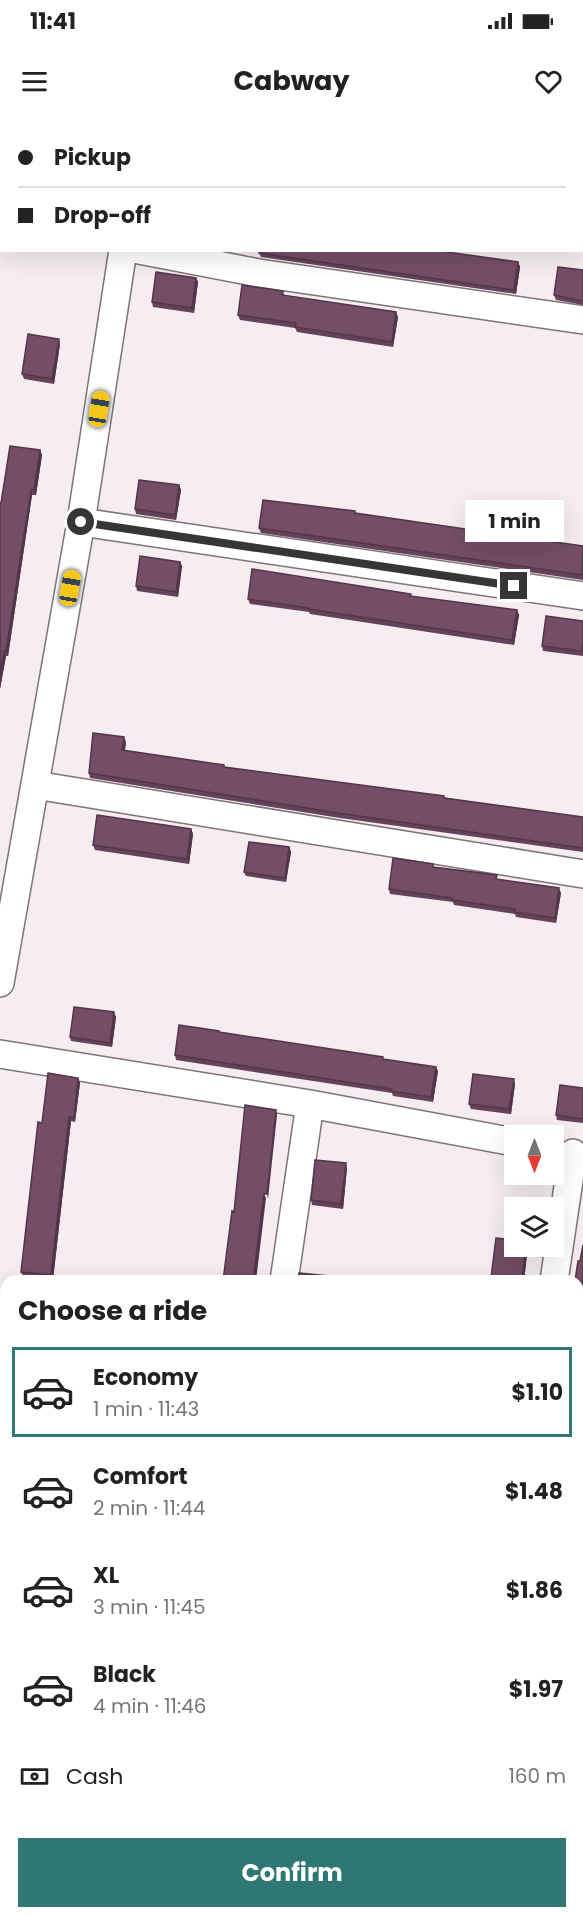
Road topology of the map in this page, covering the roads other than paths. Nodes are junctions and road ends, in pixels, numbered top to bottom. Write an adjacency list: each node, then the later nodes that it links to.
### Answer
1 (123, 252): 4 (street)
2 (150, 252): 3 (street)
3 (583, 320)
4 (81, 522): 5 (street); 6 (street)
5 (583, 596)
6 (35, 785): 7 (street); 8 (street)
7 (583, 874)
8 (0, 979)
9 (0, 1054): 10 (street)
10 (310, 1104): 11 (street); 13 (street)
11 (504, 1140)
12 (570, 1152): 14 (street)
13 (285, 1275)
14 (555, 1275)

